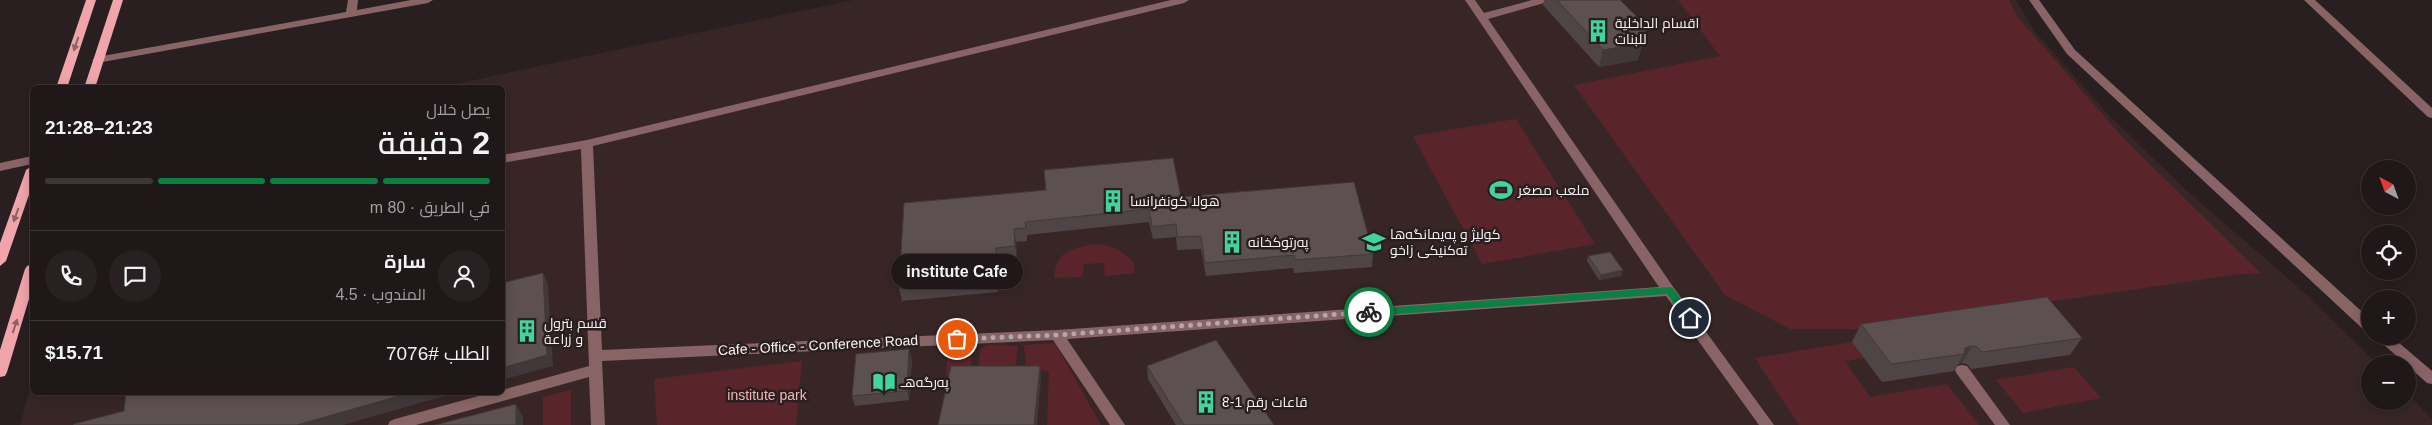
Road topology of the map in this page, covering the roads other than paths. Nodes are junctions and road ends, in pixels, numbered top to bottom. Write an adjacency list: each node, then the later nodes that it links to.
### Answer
1 (91, 0): 13 (main road, one-way to 13)
2 (118, 0): 12 (main road)
3 (353, 0): 10 (street)
4 (428, 0): 10 (street)
5 (1184, 0): 16 (street)
6 (1470, 0): 11 (street)
7 (2034, 0): 24 (street)
8 (2309, 0): 15 (street)
9 (1540, 1): 11 (street)
10 (351, 15): 12 (street)
11 (1482, 17): 23 (street)
12 (97, 60): 14 (main road)
13 (62, 85)
14 (90, 85)
15 (2432, 114)
16 (587, 144): 17 (street); 27 (street)
17 (505, 158)
18 (30, 160): 19 (street)
19 (0, 167)
20 (30, 176): 21 (main road, one-way to 21)
21 (0, 261)
22 (30, 275): 29 (main road, one-way to 22)
23 (1670, 291): 25 (street, Cafe - Office - Conference Road); 36 (street)
24 (2361, 319)
25 (1057, 335): 27 (street, Cafe - Office - Conference Road); 35 (street)
26 (2392, 345): 30 (street)
27 (595, 363): 31 (street, Cafe - Office - Conference Road); 34 (street)
28 (1962, 370): 37 (street)
29 (0, 372)
30 (2432, 379)
31 (505, 391)
32 (492, 395): 33 (street, Cafe - Office - Conference Road)
33 (395, 425)
34 (598, 425)
35 (1118, 425)
36 (1768, 425)
37 (2003, 425)

